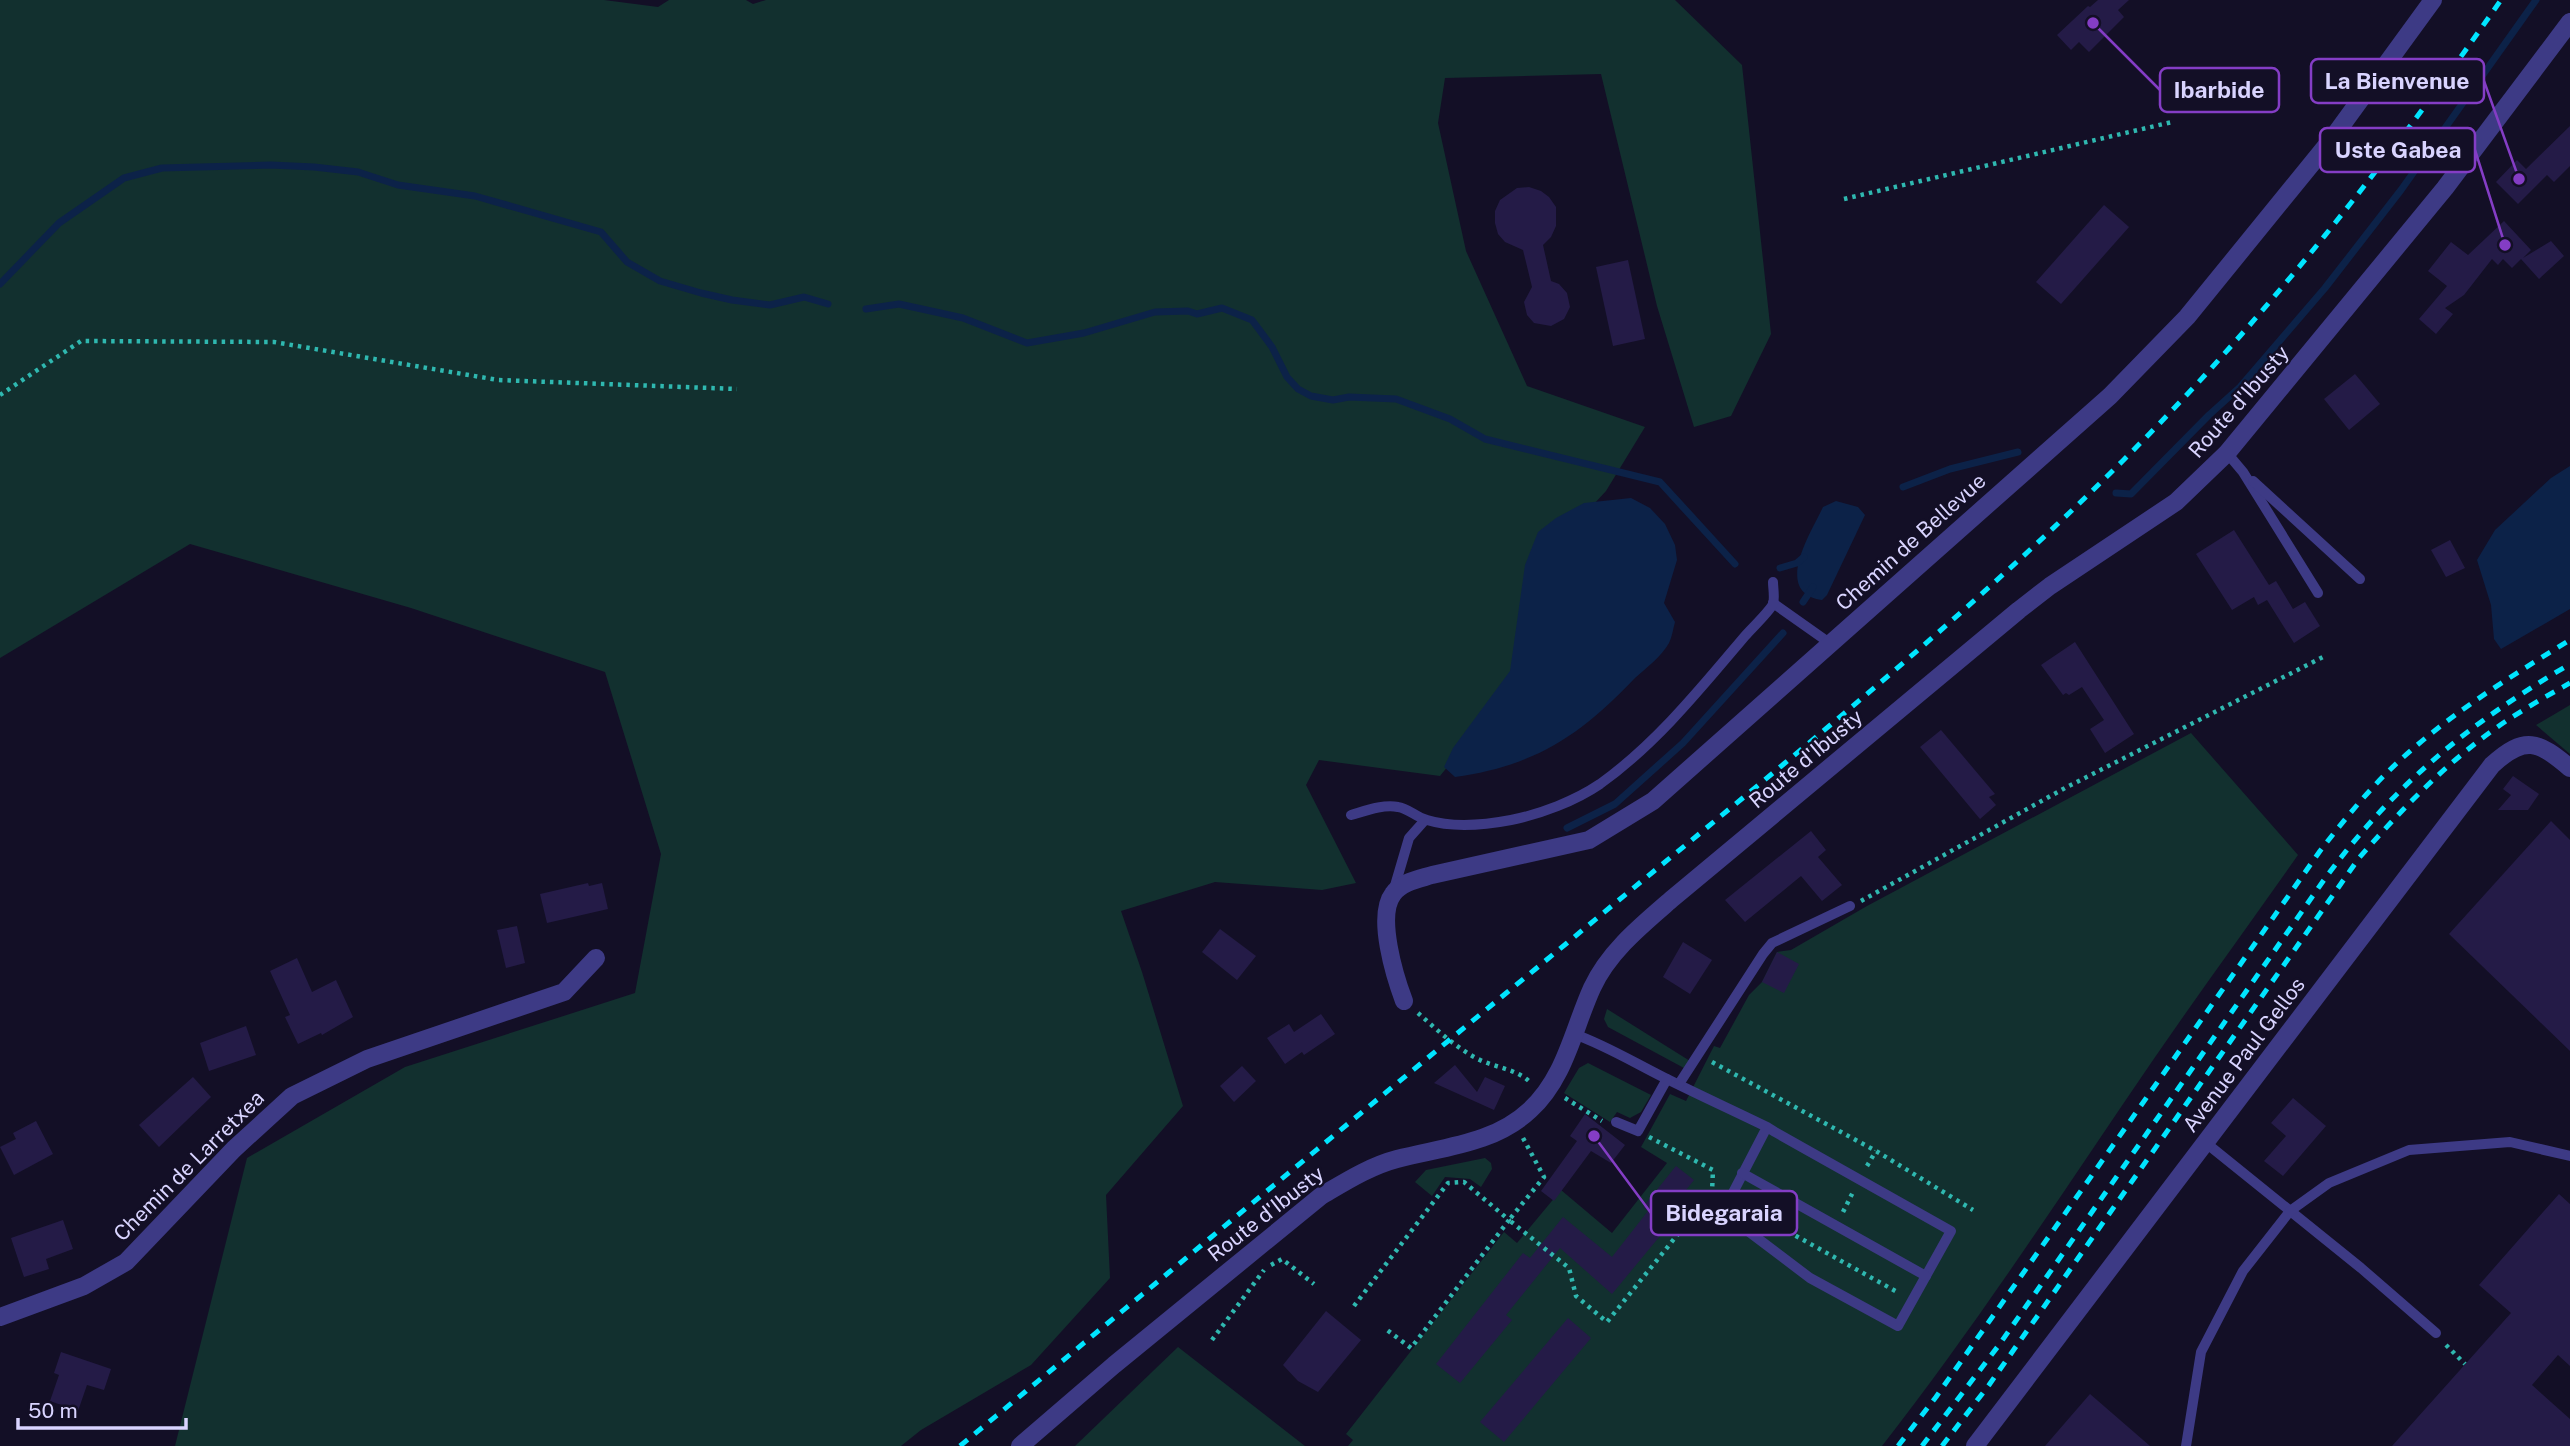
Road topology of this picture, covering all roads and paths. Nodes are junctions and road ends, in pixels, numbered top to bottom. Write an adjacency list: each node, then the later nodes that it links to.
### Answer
1 (2432, 0): 13 (street, Chemin de Bellevue)
2 (2570, 22): 7 (street, Route d'Ibusty)
3 (2172, 122): 4 (path)
4 (1844, 199)
5 (737, 389): 6 (path)
6 (0, 395)
7 (2227, 453): 8 (lane); 22 (street, Route d'Ibusty)
8 (2244, 472): 9 (lane); 11 (lane)
9 (2360, 579)
10 (1773, 582): 12 (lane)
11 (2318, 593)
12 (1773, 603): 13 (lane); 17 (lane)
13 (1831, 644): 18 (street, Chemin de Bellevue)
14 (2325, 656): 19 (path)
15 (2570, 768): 34 (street, Avenue Paul Gellos)
16 (1351, 815): 17 (lane)
17 (1425, 820): 18 (lane)
18 (1394, 892): 21 (street)
19 (1850, 906): 23 (lane)
20 (596, 958): 51 (street, Chemin de Larretxea)
21 (1404, 1001): 26 (path)
22 (1574, 1034): 24 (lane); 26 (street, Route d'Ibusty)
23 (1698, 1054): 25 (lane); 35 (path)
24 (1667, 1079): 25 (lane); 31 (lane)
25 (1679, 1084): 30 (lane)
26 (1541, 1097): 28 (street, Route d'Ibusty)
27 (1557, 1106): 29 (path)
28 (1514, 1122): 33 (path); 56 (street, Route d'Ibusty)
29 (1616, 1122): 31 (lane)
30 (1767, 1127): 37 (lane); 38 (lane)
31 (1638, 1131): 39 (path)
32 (1532, 1132): 33 (path)
33 (1524, 1140): 44 (path)
34 (2206, 1143): 42 (lane); 57 (street, Avenue Paul Gellos)
35 (1876, 1151): 38 (path); 41 (path)
36 (2570, 1156): 42 (lane)
37 (1742, 1173): 40 (lane); 45 (lane)
38 (1860, 1180): 45 (path); 47 (lane)
39 (1712, 1192)
40 (1728, 1198): 46 (path); 49 (lane)
41 (1973, 1210)
42 (2290, 1211): 53 (lane); 58 (lane)
43 (1691, 1218): 44 (path)
44 (1509, 1220): 50 (path); 52 (path)
45 (1836, 1225): 46 (path); 47 (lane)
46 (1822, 1250): 49 (path)
47 (1926, 1276): 49 (lane)
48 (1314, 1284): 54 (path)
49 (1912, 1300)
50 (1354, 1306)
51 (0, 1317)
52 (1387, 1330)
53 (2435, 1333): 55 (path)
54 (1212, 1339)
55 (2465, 1364)
56 (1020, 1446)
57 (1975, 1446)
58 (2186, 1446)

